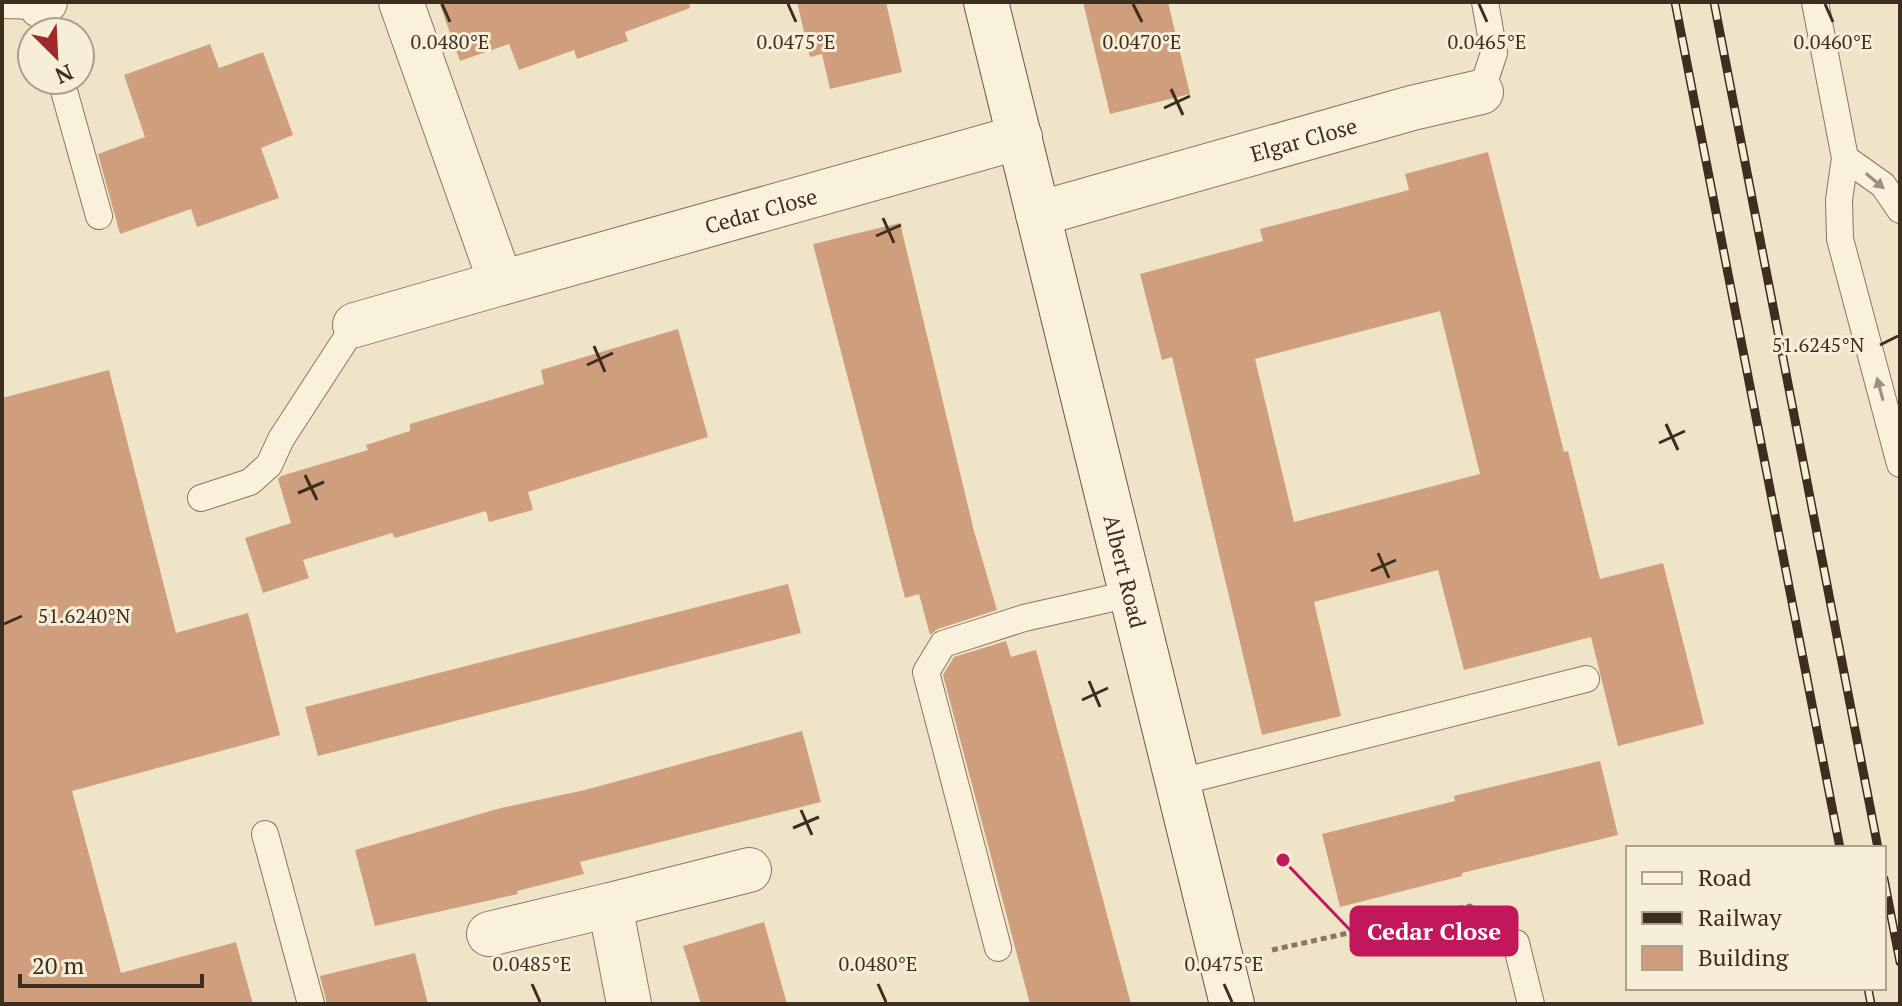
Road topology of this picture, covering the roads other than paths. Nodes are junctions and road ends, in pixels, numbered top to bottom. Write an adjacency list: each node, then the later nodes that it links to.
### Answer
1 (401, 2): 12 (street)
2 (986, 2): 7 (street, Albert Road)
3 (1485, 2): 5 (lane, Elgar Close)
4 (1815, 2): 8 (lane)
5 (1481, 92): 10 (street, Elgar Close)
6 (65, 96): 11 (lane)
7 (1020, 137): 10 (street, Albert Road); 12 (street, Cedar Close)
8 (1845, 158): 9 (lane, one-way to 9); 14 (lane, one-way to 8)
9 (1900, 210)
10 (1038, 214): 16 (street, Albert Road)
11 (99, 216)
12 (501, 283): 13 (street, Cedar Close)
13 (355, 325): 15 (lane)
14 (1900, 464)
15 (201, 498)
16 (1130, 594): 18 (street, Albert Road); 24 (lane)
17 (1586, 679): 18 (lane)
18 (1176, 783): 27 (street, Albert Road)
19 (265, 834): 25 (lane)
20 (749, 870): 21 (street)
21 (610, 905): 22 (street); 26 (street)
22 (489, 934)
23 (1516, 943): 28 (lane)
24 (998, 948)
25 (311, 1004)
26 (629, 1004)
27 (1232, 1004)
28 (1531, 1004)

